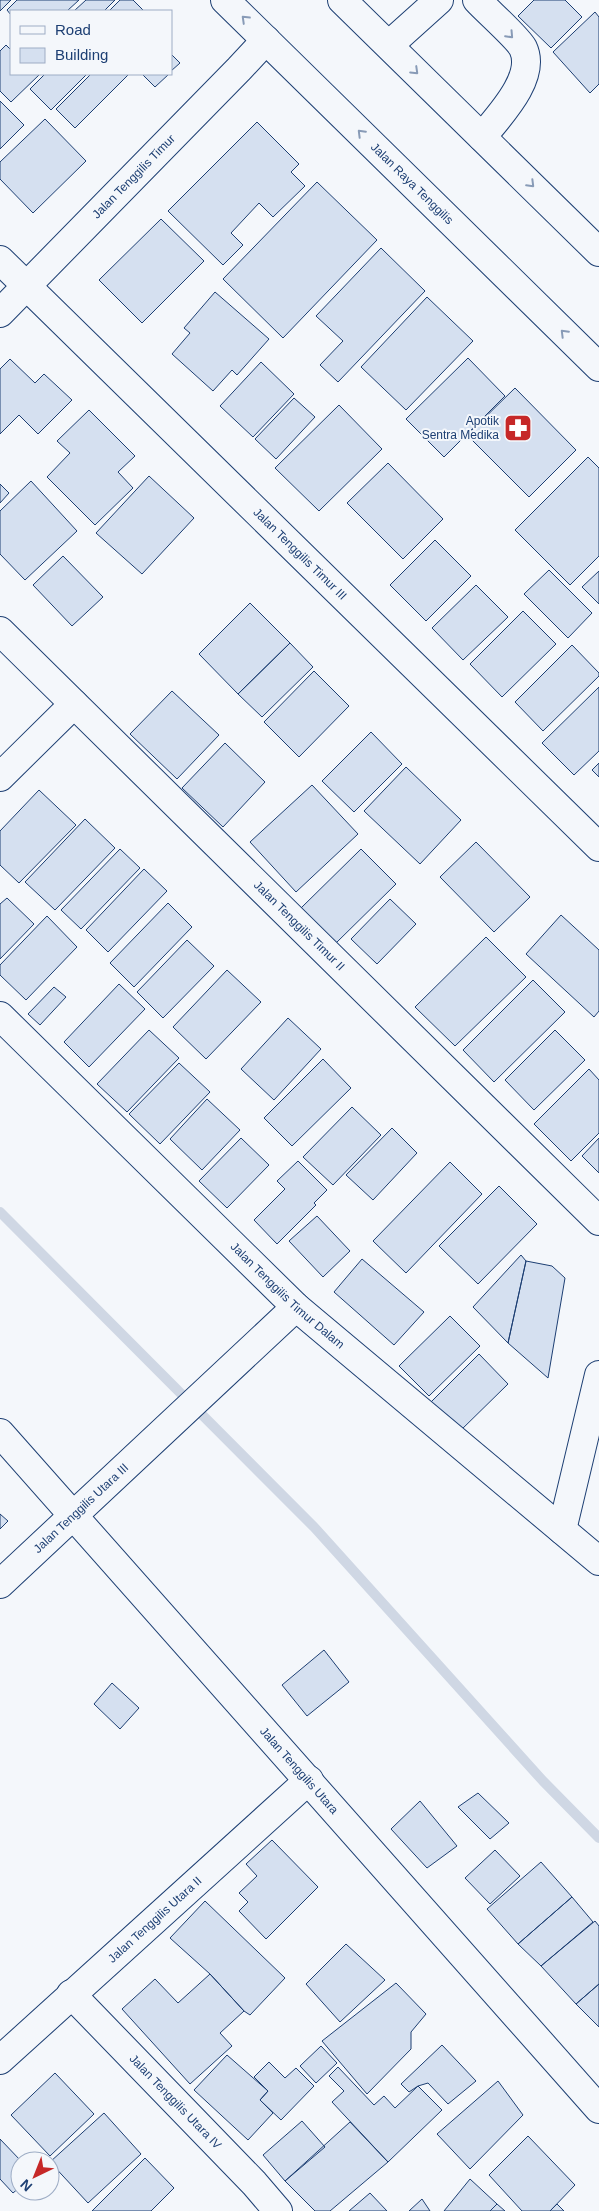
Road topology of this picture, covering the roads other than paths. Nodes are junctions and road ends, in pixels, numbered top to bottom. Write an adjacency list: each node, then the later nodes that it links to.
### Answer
1 (225, 0): 5 (street, Jalan Raya Tenggilis, one-way to 1)
2 (342, 0): 6 (street)
3 (439, 0): 6 (street)
4 (477, 0): 7 (street, one-way to 7)
5 (266, 40): 10 (street, Jalan Tenggilis Timur); 12 (street, Jalan Raya Tenggilis, one-way to 5)
6 (389, 45): 7 (street, one-way to 7)
7 (482, 137): 8 (street, one-way to 8)
8 (599, 252)
9 (0, 260): 10 (street, Jalan Tenggilis Timur III)
10 (26, 286): 11 (street, Jalan Tenggilis Timur); 16 (street, Jalan Tenggilis Timur III)
11 (0, 313)
12 (599, 367)
13 (0, 631): 14 (street, Jalan Tenggilis Timur II)
14 (74, 704): 15 (street); 18 (street, Jalan Tenggilis Timur II)
15 (0, 777)
16 (599, 847)
17 (0, 1016): 19 (street, Jalan Tenggilis Timur Dalam)
18 (599, 1221)
19 (296, 1308): 22 (street, Jalan Tenggilis Utara III); 23 (street, Jalan Tenggilis Timur Dalam)
20 (599, 1375): 23 (street)
21 (0, 1433): 22 (street, Jalan Tenggilis Utara)
22 (75, 1515): 25 (street, Jalan Tenggilis Utara III); 26 (street, Jalan Tenggilis Utara)
23 (562, 1530): 24 (street, Jalan Tenggilis Timur Dalam)
24 (597, 1555)
25 (0, 1584)
26 (309, 1780): 27 (street, Jalan Tenggilis Utara II); 29 (street, Jalan Tenggilis Utara)
27 (71, 1994): 28 (street, Jalan Tenggilis Utara II); 30 (street, Jalan Tenggilis Utara IV)
28 (0, 2060)
29 (599, 2109)
30 (278, 2211)

